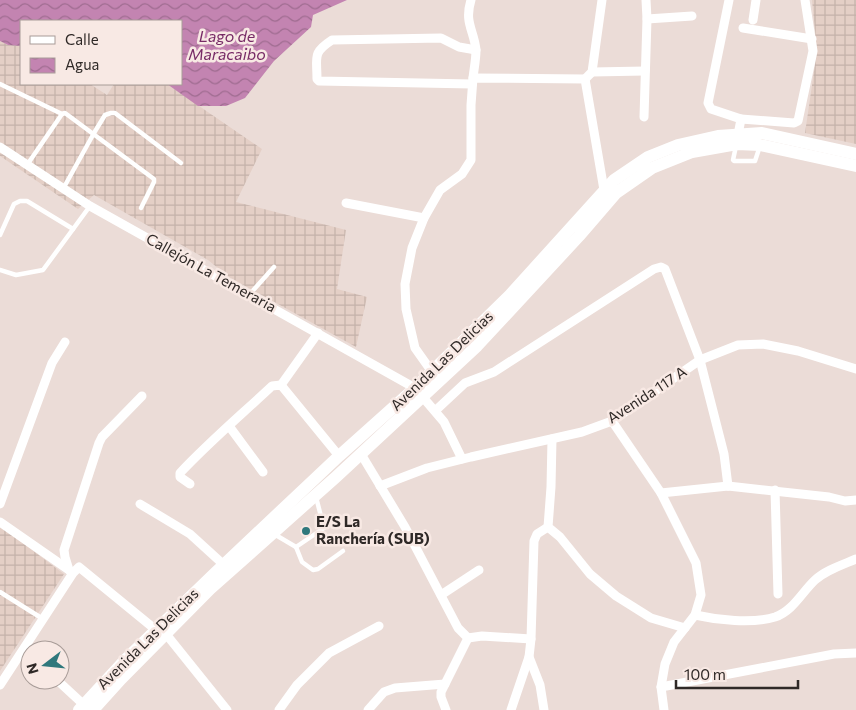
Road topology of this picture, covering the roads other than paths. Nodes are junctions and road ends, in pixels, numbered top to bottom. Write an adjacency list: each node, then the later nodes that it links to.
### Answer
1 (471, 0): 12 (street)
2 (602, 0): 14 (street)
3 (646, 0): 8 (street)
4 (729, 0): 20 (street)
5 (756, 0): 9 (street)
6 (805, 0): 11 (street)
7 (692, 16): 8 (street)
8 (647, 19): 13 (street)
9 (753, 20)
10 (743, 28): 11 (street)
11 (812, 39): 20 (street)
12 (476, 50): 16 (street); 16 (street)
13 (645, 71): 14 (street); 19 (street)
14 (592, 72): 15 (street)
15 (585, 79): 16 (street); 29 (street)
16 (473, 81): 33 (street)
17 (0, 84): 18 (lane)
18 (62, 114): 21 (lane); 26 (lane)
19 (644, 117)
20 (741, 118): 22 (street)
21 (94, 132): 25 (lane); 28 (lane); 32 (lane)
22 (738, 139): 24 (main road, Avenida Las Delicias); 27 (main road, Avenida Las Delicias); 29 (main road, Avenida Las Delicias); 45 (main road, Avenida Las Delicias)
23 (0, 147): 26 (street, Callejón La Temeraria)
24 (856, 154)
25 (181, 163)
26 (27, 165): 28 (street, Callejón La Temeraria)
27 (856, 166)
28 (63, 189): 31 (street, Callejón La Temeraria)
29 (604, 190): 43 (main road, Avenida Las Delicias)
30 (346, 203): 33 (street)
31 (90, 206): 34 (lane); 38 (street, Callejón La Temeraria)
32 (141, 208)
33 (424, 218): 43 (street)
34 (74, 229): 35 (lane); 37 (lane)
35 (0, 235)
36 (274, 267): 38 (lane)
37 (0, 270)
38 (250, 295): 39 (street, Callejón La Temeraria)
39 (318, 333): 44 (street); 45 (street, Callejón La Temeraria)
40 (65, 342): 62 (street)
41 (700, 360): 42 (street, Avenida 117 A); 47 (street); 48 (street, Avenida 117 A); 57 (street)
42 (856, 369)
43 (432, 372): 45 (main road, Avenida Las Delicias)
44 (281, 385): 49 (street); 52 (street)
45 (419, 392): 47 (street); 51 (main road, Avenida Las Delicias); 52 (main road, Avenida Las Delicias)
46 (142, 396): 72 (street)
47 (435, 411): 53 (street)
48 (612, 421): 50 (street, Avenida 117 A); 59 (street)
49 (229, 426): 54 (street); 55 (street)
50 (552, 439): 53 (street, Avenida 117 A); 65 (street)
51 (361, 454): 56 (street); 60 (main road, Avenida Las Delicias)
52 (339, 456): 70 (main road, Avenida Las Delicias)
53 (462, 459): 56 (street, Avenida 117 A)
54 (263, 472)
55 (190, 484)
56 (380, 486): 75 (street)
57 (728, 486): 58 (street); 59 (street)
58 (775, 490): 61 (street); 74 (street)
59 (661, 493): 76 (street)
60 (315, 495): 66 (main road, Avenida Las Delicias); 67 (lane)
61 (856, 500)
62 (0, 504)
63 (140, 504): 70 (street)
64 (0, 522): 72 (street)
65 (548, 527): 79 (street); 82 (street)
66 (273, 533): 67 (lane); 80 (main road, Avenida Las Delicias)
67 (296, 547): 68 (lane)
68 (343, 551)
69 (856, 559): 76 (street)
70 (224, 565): 80 (main road, Avenida Las Delicias)
71 (479, 570): 75 (street)
72 (71, 571): 77 (street); 80 (street)
73 (0, 592): 77 (lane)
74 (778, 594)
75 (440, 595): 81 (street)
76 (694, 615): 79 (street)
77 (43, 619): 83 (street)
78 (378, 626): 93 (street)
79 (685, 628): 89 (street)
80 (161, 632): 91 (main road, Avenida Las Delicias); 92 (street)
81 (468, 638): 82 (street); 87 (street)
82 (531, 639): 85 (street)
83 (33, 640)
84 (856, 653): 89 (street)
85 (529, 657): 96 (street); 97 (street)
86 (20, 661): 88 (street)
87 (445, 684): 94 (street); 95 (street)
88 (0, 685)
89 (661, 687): 98 (street)
90 (67, 690): 91 (street)
91 (85, 708)
92 (227, 710)
93 (279, 710)
94 (368, 710)
95 (446, 710)
96 (511, 710)
97 (544, 710)
98 (664, 710)

